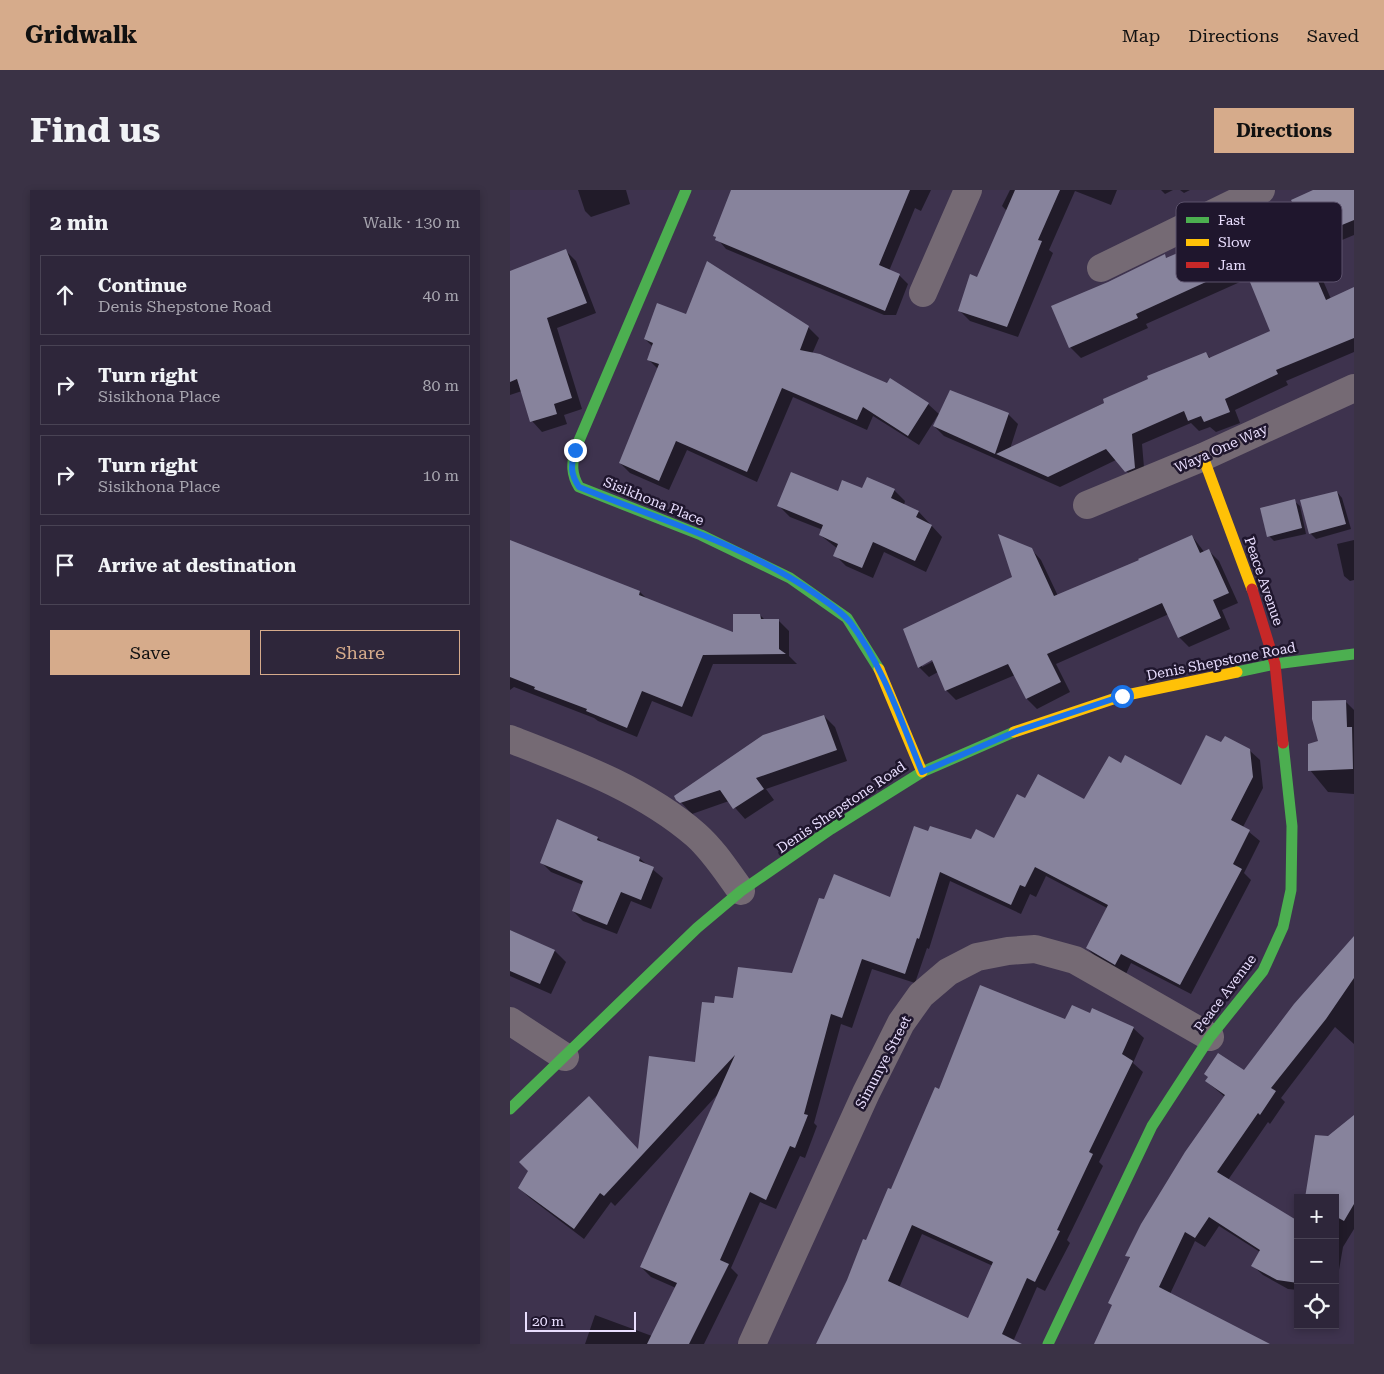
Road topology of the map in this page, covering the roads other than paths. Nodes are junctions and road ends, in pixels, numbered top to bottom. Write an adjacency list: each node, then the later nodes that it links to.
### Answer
1 (686, 190): 14 (street, Sisikhona Place)
2 (968, 190): 7 (street)
3 (1261, 190): 4 (street)
4 (1236, 202)
5 (1176, 231): 6 (street)
6 (1101, 268)
7 (923, 293)
8 (1354, 388): 9 (street, Waya One Way)
9 (1203, 457): 10 (street, Waya One Way); 12 (street, Peace Avenue)
10 (1087, 505)
11 (1354, 654): 12 (street, Denis Shepstone Road)
12 (1275, 664): 14 (street, Denis Shepstone Road); 17 (street, Peace Avenue)
13 (510, 739): 15 (street)
14 (922, 772): 15 (street, Denis Shepstone Road)
15 (741, 891): 18 (street, Denis Shepstone Road)
16 (510, 1021): 18 (street)
17 (1210, 1037): 20 (street, Simunye Street); 21 (street, Peace Avenue)
18 (565, 1057): 19 (street, Denis Shepstone Road)
19 (510, 1109)
20 (752, 1344)
21 (1048, 1344)

